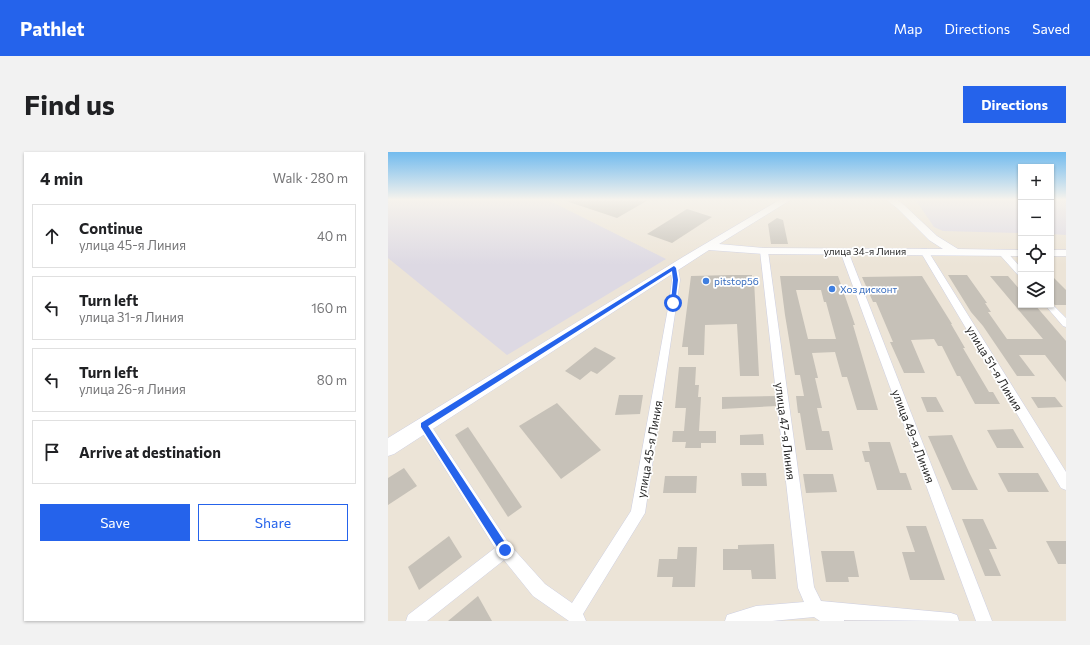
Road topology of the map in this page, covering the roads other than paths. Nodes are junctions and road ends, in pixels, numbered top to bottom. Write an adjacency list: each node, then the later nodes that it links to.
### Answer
1 (752, 221): 3 (street)
2 (916, 221): 7 (street)
3 (709, 247): 4 (street, улица 34-я Линия); 12 (street)
4 (764, 250): 5 (street, улица 34-я Линия); 20 (street, улица 47-я Линия)
5 (844, 251): 6 (street, улица 34-я Линия); 26 (street, улица 49-я Линия)
6 (924, 251): 7 (street, улица 34-я Линия); 18 (street, улица 51-я Линия)
7 (954, 251): 8 (street, улица 34-я Линия)
8 (1003, 253): 9 (street, улица 34-я Линия); 13 (street)
9 (1018, 253)
10 (1054, 253): 11 (street)
11 (1066, 253)
12 (674, 268): 16 (street); 21 (street, улица 45-я Линия)
13 (1020, 272)
14 (1052, 308): 15 (street)
15 (1066, 324)
16 (424, 425): 17 (street); 19 (street)
17 (388, 448)
18 (1066, 484)
19 (505, 550): 21 (street); 22 (street)
20 (816, 608): 23 (street); 24 (street); 25 (street)
21 (576, 617)
22 (414, 621)
23 (733, 621)
24 (836, 621)
25 (951, 621)
26 (984, 621)

